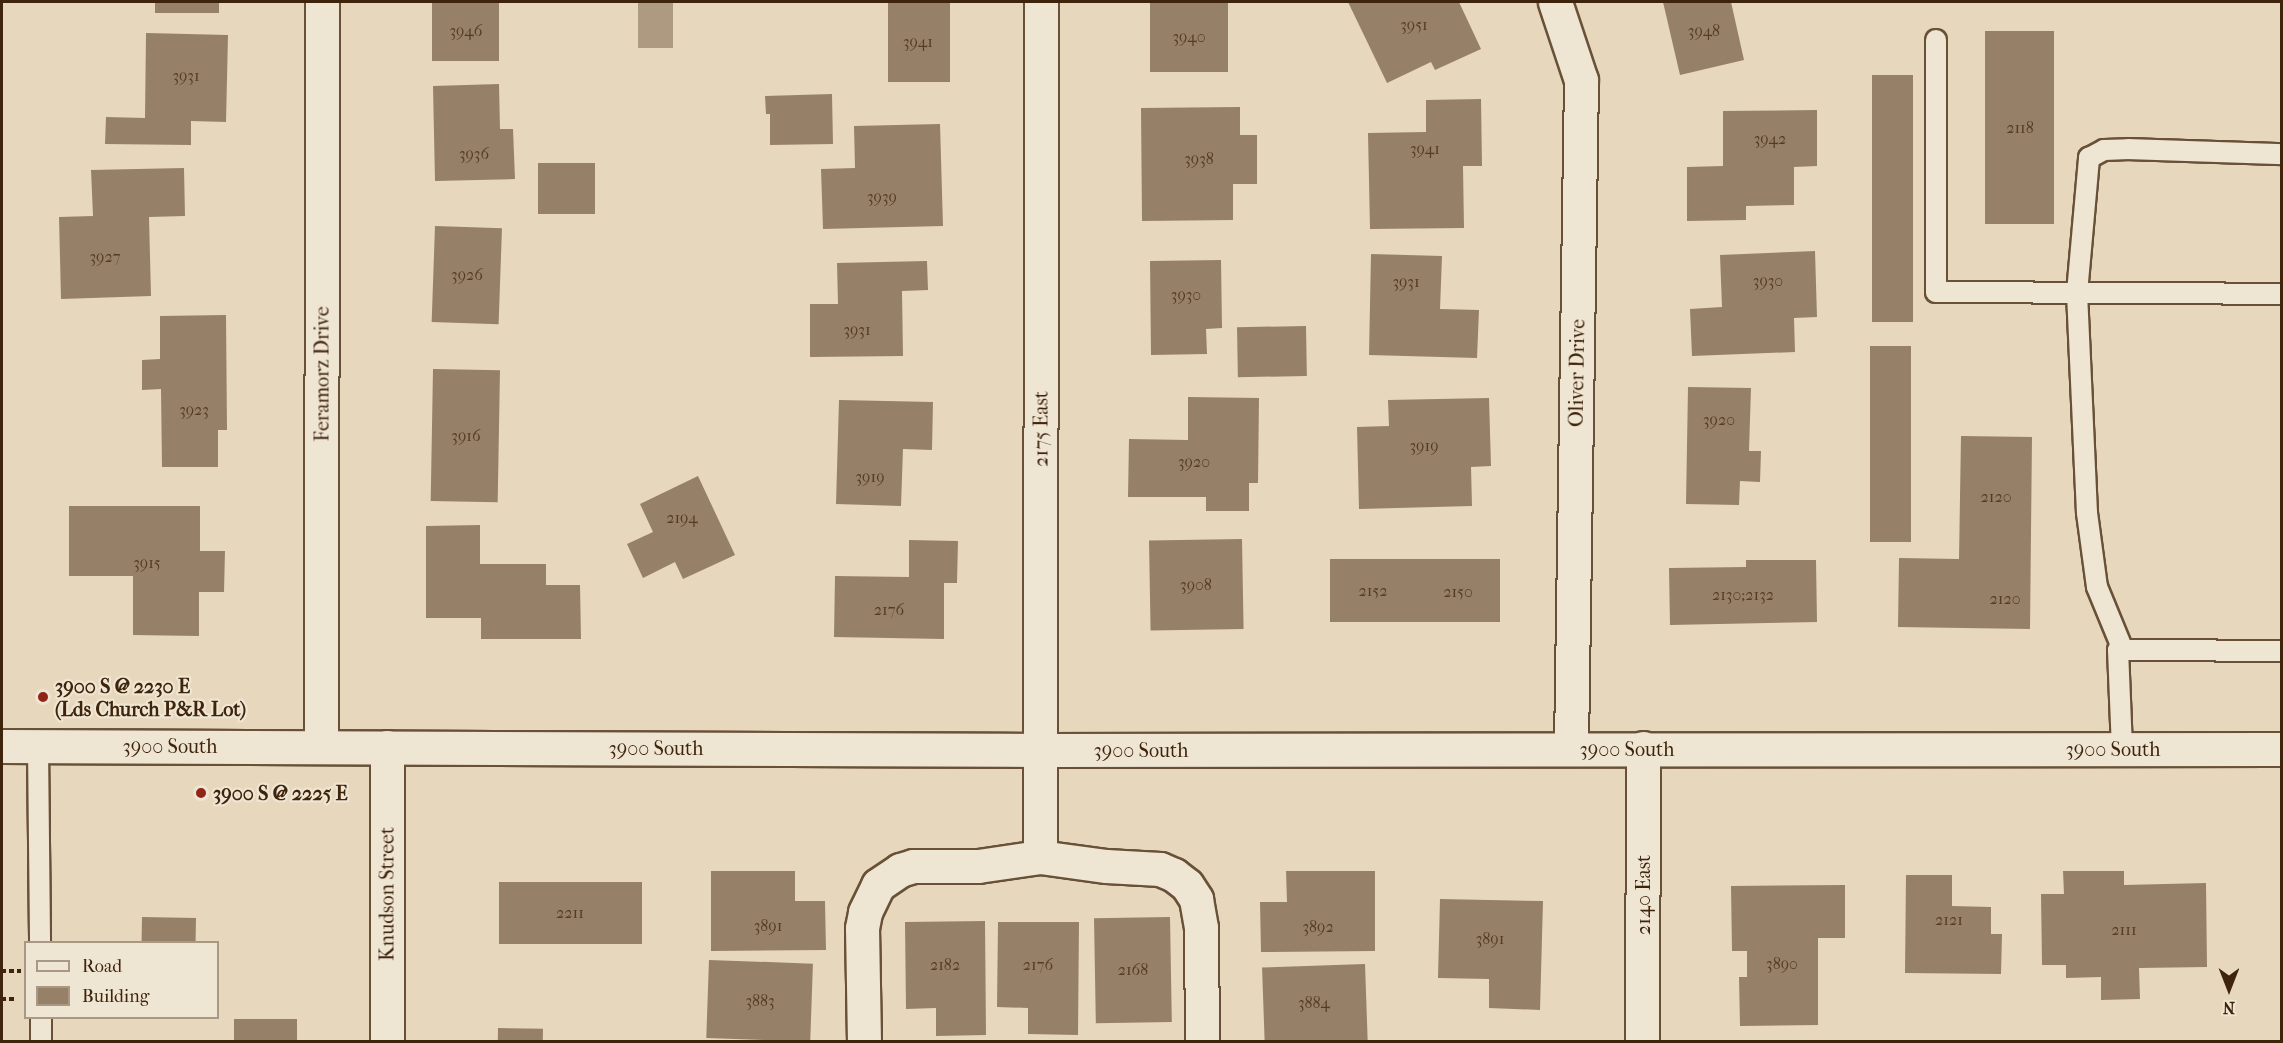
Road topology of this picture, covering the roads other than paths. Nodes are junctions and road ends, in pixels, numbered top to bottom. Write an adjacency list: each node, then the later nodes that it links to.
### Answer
1 (322, 2): 12 (street, Feramorz Drive)
2 (1041, 2): 18 (street, 2175 East)
3 (1555, 2): 14 (street, Oliver Drive)
4 (1936, 40): 6 (lane)
5 (2282, 154): 6 (lane)
6 (2077, 293): 7 (lane); 8 (lane)
7 (2282, 294)
8 (2123, 650): 9 (lane); 16 (lane)
9 (2282, 651)
10 (2, 746): 11 (street, 3900 South)
11 (38, 746): 12 (street, 3900 South); 20 (lane)
12 (321, 747): 13 (street, 3900 South)
13 (387, 747): 18 (street, 3900 South); 23 (street, Knudson Street)
14 (1571, 748): 15 (street, 3900 South); 18 (street, 3900 South)
15 (1643, 748): 16 (street, 3900 South); 26 (street, 2140 East)
16 (2122, 749): 17 (street, 3900 South)
17 (2282, 749)
18 (1039, 750): 19 (street, 2175 East)
19 (1040, 857): 24 (street); 25 (street)
20 (40, 941)
21 (41, 1019): 22 (lane)
22 (41, 1041)
23 (387, 1041)
24 (864, 1041)
25 (1202, 1041)
26 (1642, 1041)

